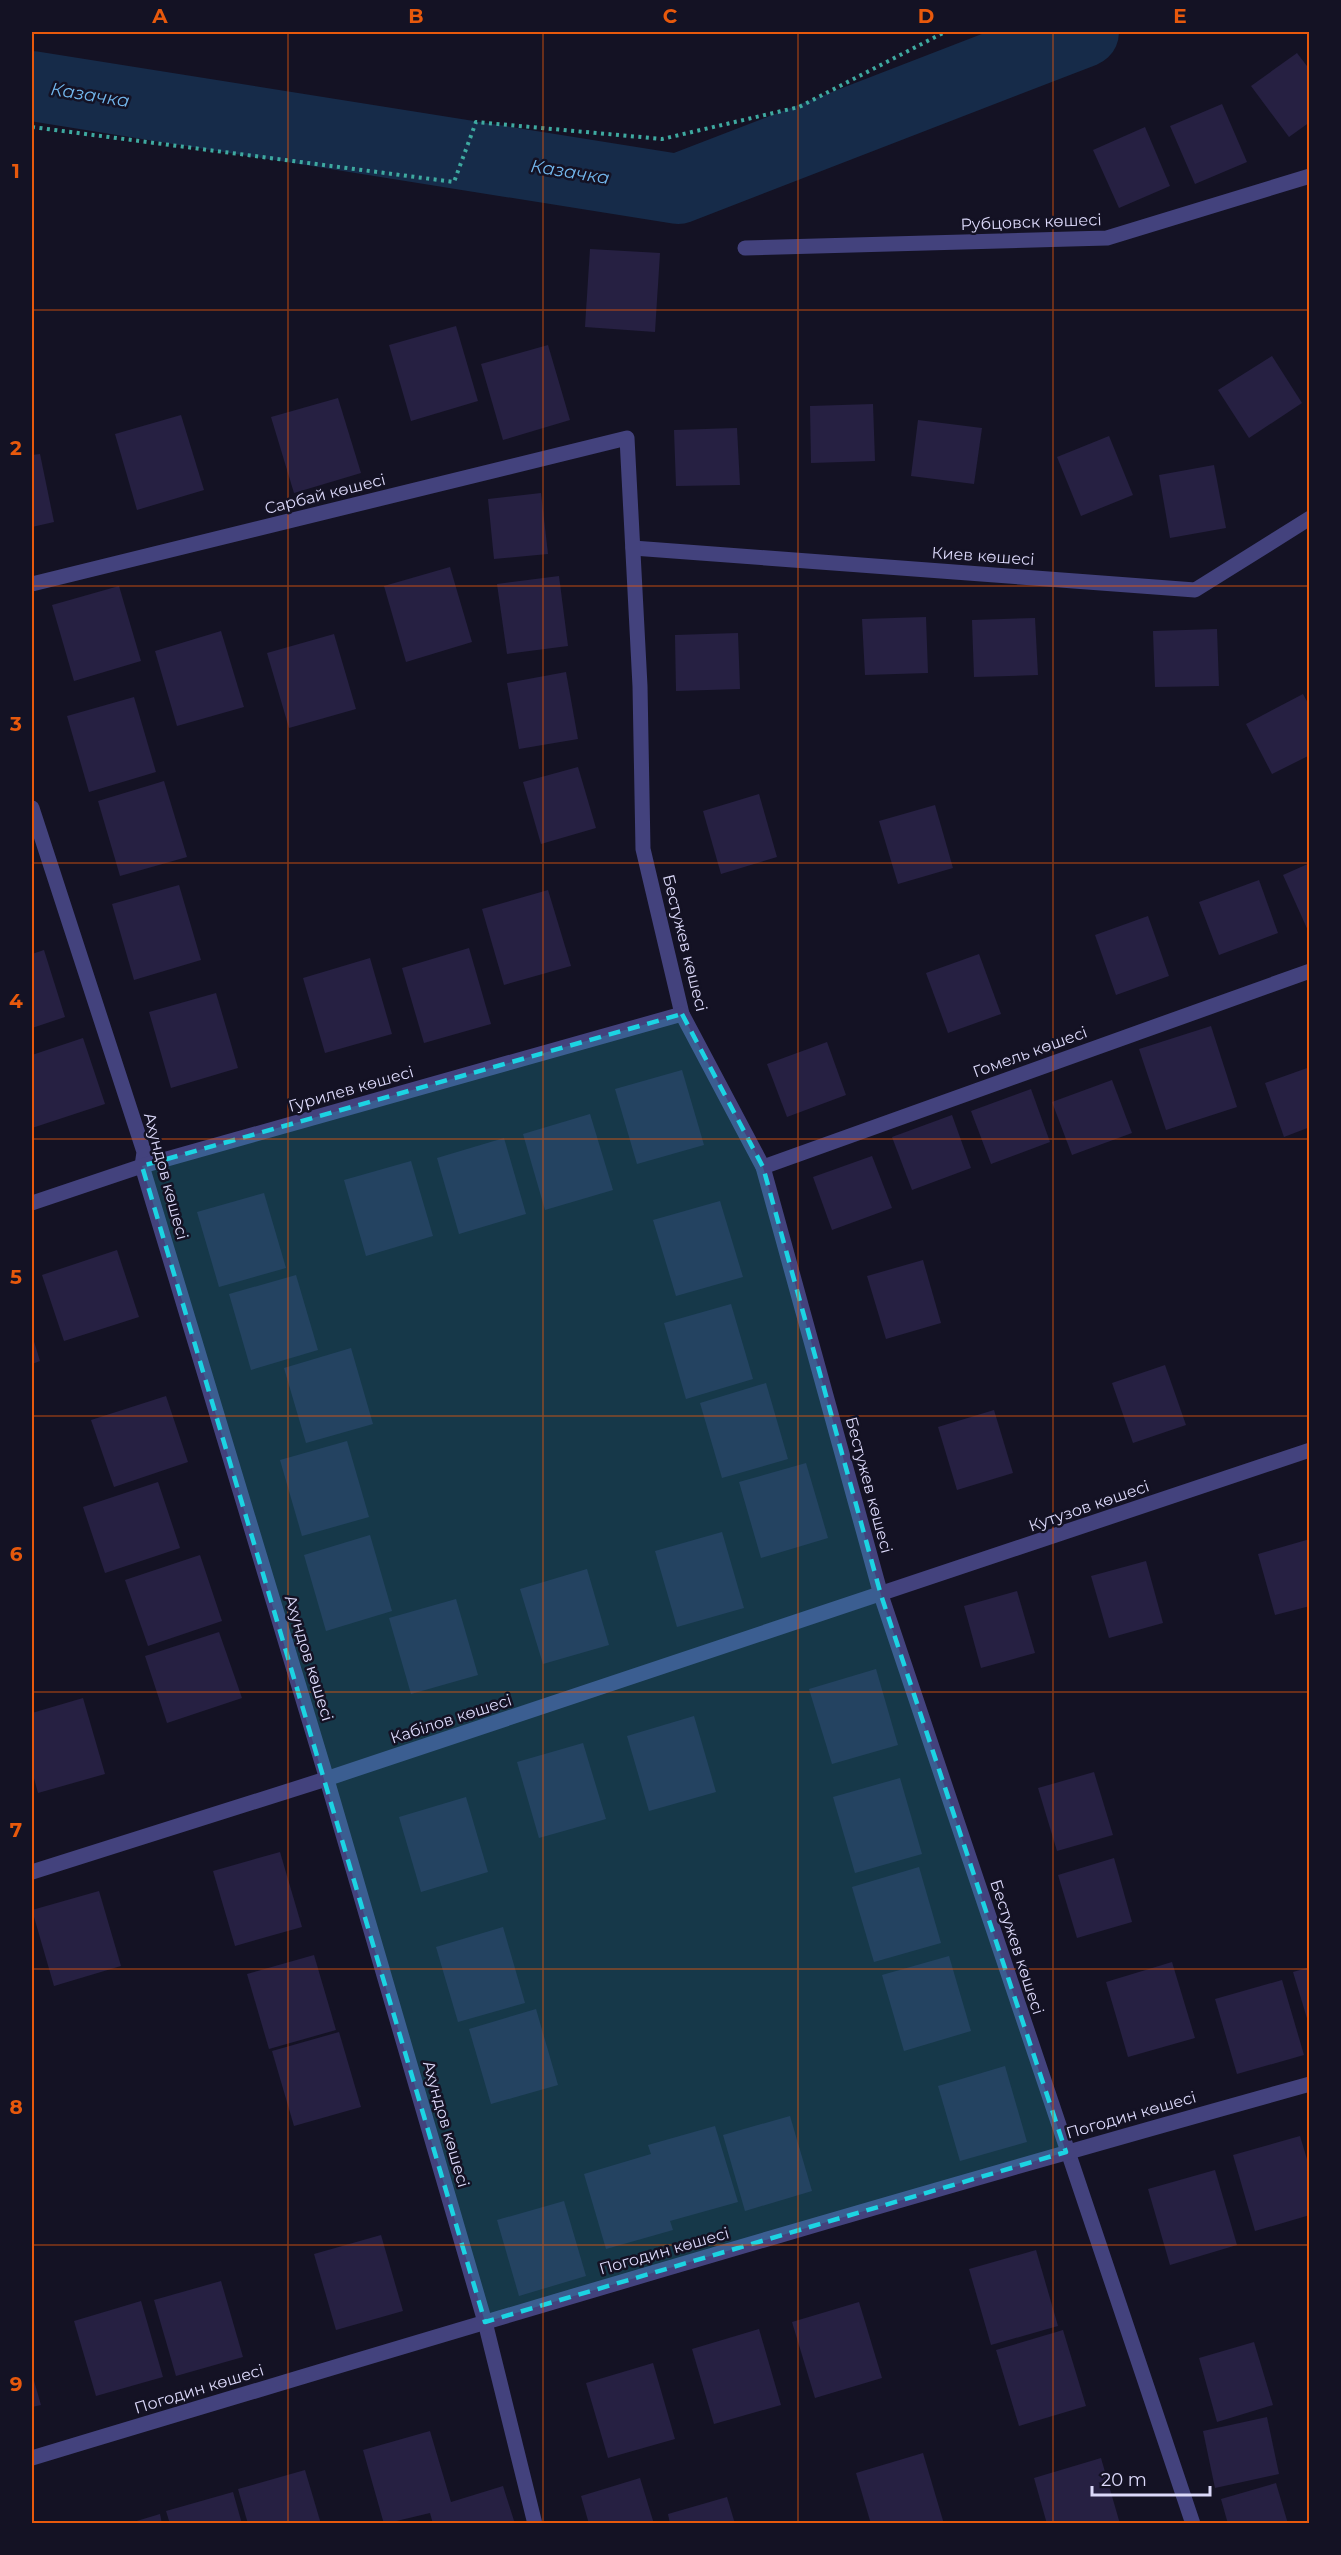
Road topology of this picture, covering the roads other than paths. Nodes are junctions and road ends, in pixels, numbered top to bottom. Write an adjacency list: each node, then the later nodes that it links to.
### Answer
1 (1310, 176): 2 (street, Рубцовск көшесі)
2 (745, 248)
3 (627, 438): 5 (street, Бестужев көшесі); 6 (street, Сарбай көшесі)
4 (1310, 518): 5 (street, Киев көшесі)
5 (633, 548): 9 (street, Бестужев көшесі)
6 (32, 584)
7 (32, 808): 10 (street, Ахундов көшесі)
8 (1310, 971): 11 (street, Гомель көшесі)
9 (682, 1014): 10 (street, Гурилев көшесі); 11 (street, Бестужев көшесі)
10 (142, 1166): 12 (street, Гурилев көшесі); 15 (street, Ахундов көшесі)
11 (763, 1167): 14 (street, Бестужев көшесі)
12 (32, 1203)
13 (1310, 1450): 14 (street, Кутузов көшесі)
14 (881, 1595): 15 (street, Кабілов көшесі); 18 (street, Бестужев көшесі)
15 (326, 1779): 16 (street, Кабілов көшесі); 19 (street, Ахундов көшесі)
16 (32, 1872)
17 (1310, 2084): 18 (street, Погодин көшесі)
18 (1066, 2152): 19 (street, Погодин көшесі); 22 (street, Бестужев көшесі)
19 (485, 2322): 20 (street, Погодин көшесі); 21 (street, Ахундов көшесі)
20 (32, 2458)
21 (535, 2523)
22 (1193, 2523)

